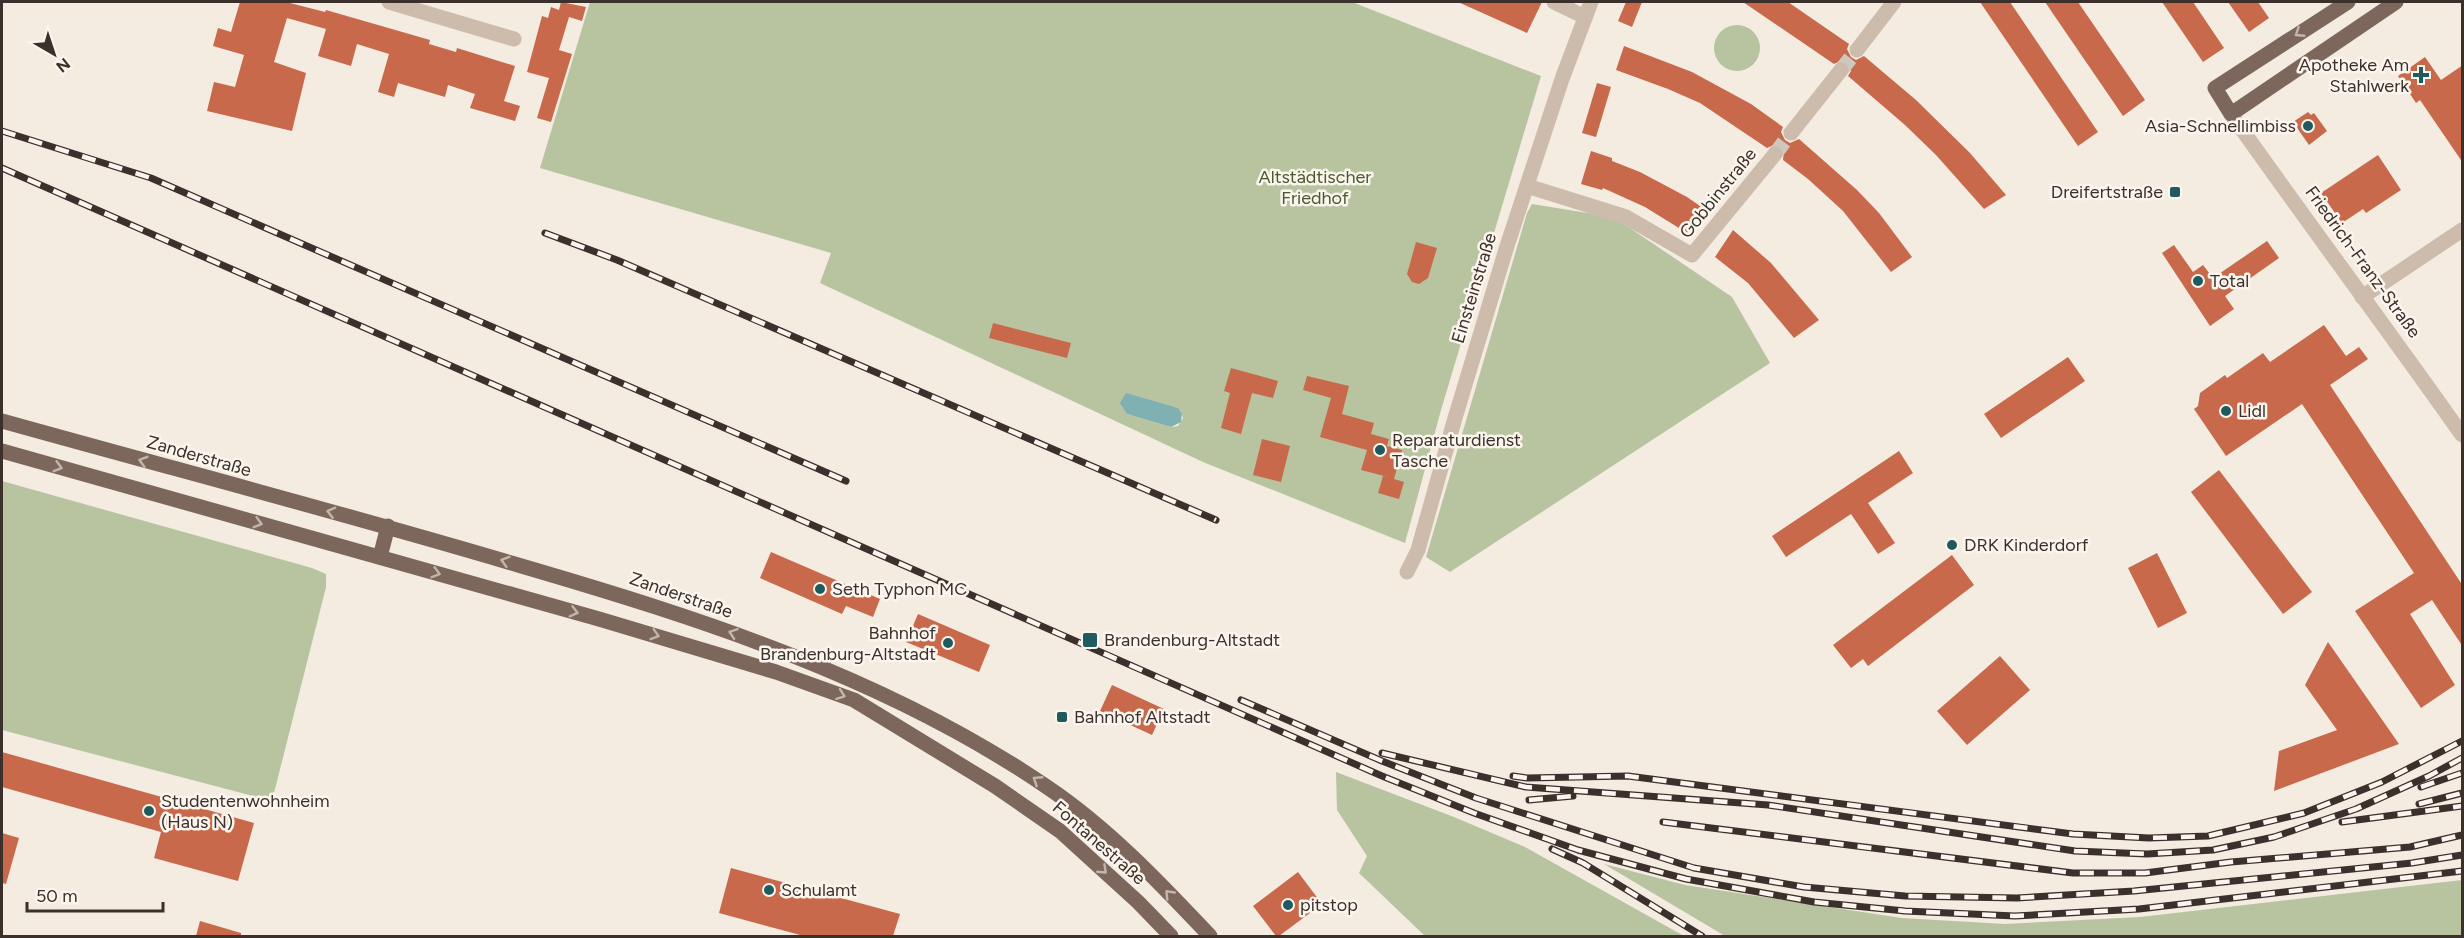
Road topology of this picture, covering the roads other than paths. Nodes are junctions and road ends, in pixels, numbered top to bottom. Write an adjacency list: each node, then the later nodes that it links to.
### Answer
1 (388, 2): 8 (street)
2 (1554, 2): 7 (street)
3 (1591, 2): 7 (street, Einsteinstraße)
4 (1894, 2): 9 (street)
5 (2348, 2): 11 (main road, one-way to 11)
6 (2396, 2): 11 (main road)
7 (1585, 17): 14 (street, Einsteinstraße)
8 (514, 39)
9 (1857, 50)
10 (1841, 70): 12 (street)
11 (2231, 114): 16 (street, Friedrich-Franz-Straße)
12 (1791, 133)
13 (1775, 154): 14 (street, Gobbinstraße)
14 (1527, 186): 22 (street, Einsteinstraße)
15 (2463, 230): 16 (street)
16 (2362, 297): 18 (street, Friedrich-Franz-Straße)
17 (2, 421): 20 (main road, Zanderstraße, one-way to 17)
18 (2463, 435)
19 (2, 451): 21 (main road, one-way to 21)
20 (388, 526): 21 (main road); 23 (main road, Zanderstraße, one-way to 20)
21 (380, 557): 24 (main road, Fontanestraße, one-way to 24)
22 (1407, 572)
23 (1100, 829): 25 (main road, Fontanestraße, one-way to 23)
24 (1171, 936)
25 (1210, 936)

